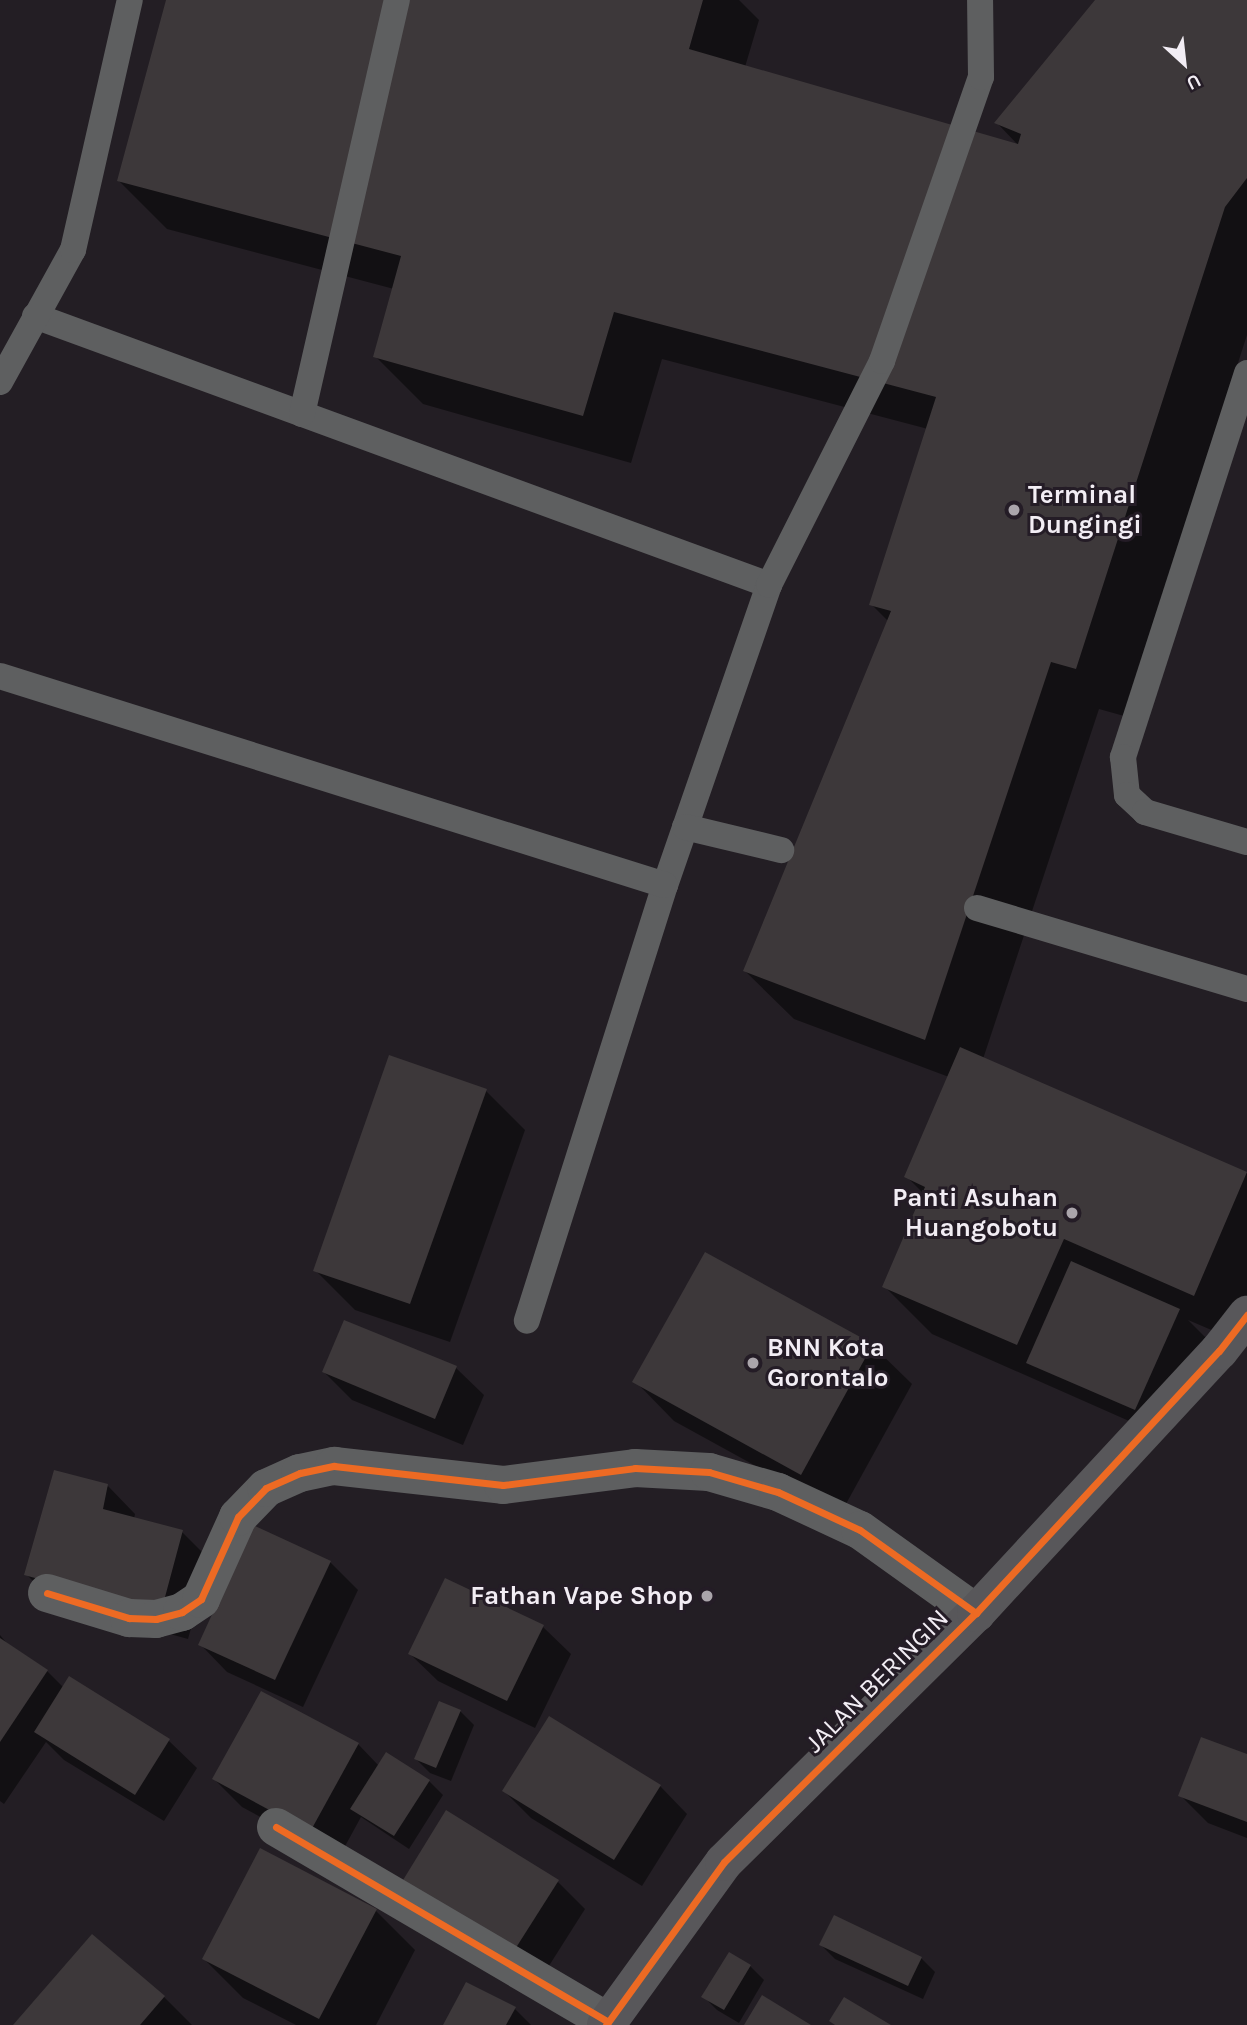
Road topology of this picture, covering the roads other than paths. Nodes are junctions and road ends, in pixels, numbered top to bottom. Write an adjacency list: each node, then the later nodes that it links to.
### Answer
1 (130, 0): 4 (lane)
2 (397, 0): 7 (lane)
3 (980, 0): 8 (lane)
4 (35, 316): 6 (lane); 7 (lane)
5 (1247, 373): 11 (lane)
6 (0, 382)
7 (302, 414): 8 (lane)
8 (769, 585): 10 (lane)
9 (0, 676): 13 (lane)
10 (685, 827): 12 (lane); 13 (lane)
11 (1247, 840)
12 (781, 850)
13 (665, 885): 17 (lane)
14 (977, 908): 15 (lane)
15 (1247, 989)
16 (1247, 1315): 19 (street, JALAN BERINGIN)
17 (527, 1321)
18 (47, 1593): 19 (street)
19 (976, 1613): 21 (street, JALAN BERINGIN)
20 (276, 1828): 21 (street)
21 (607, 2023)

